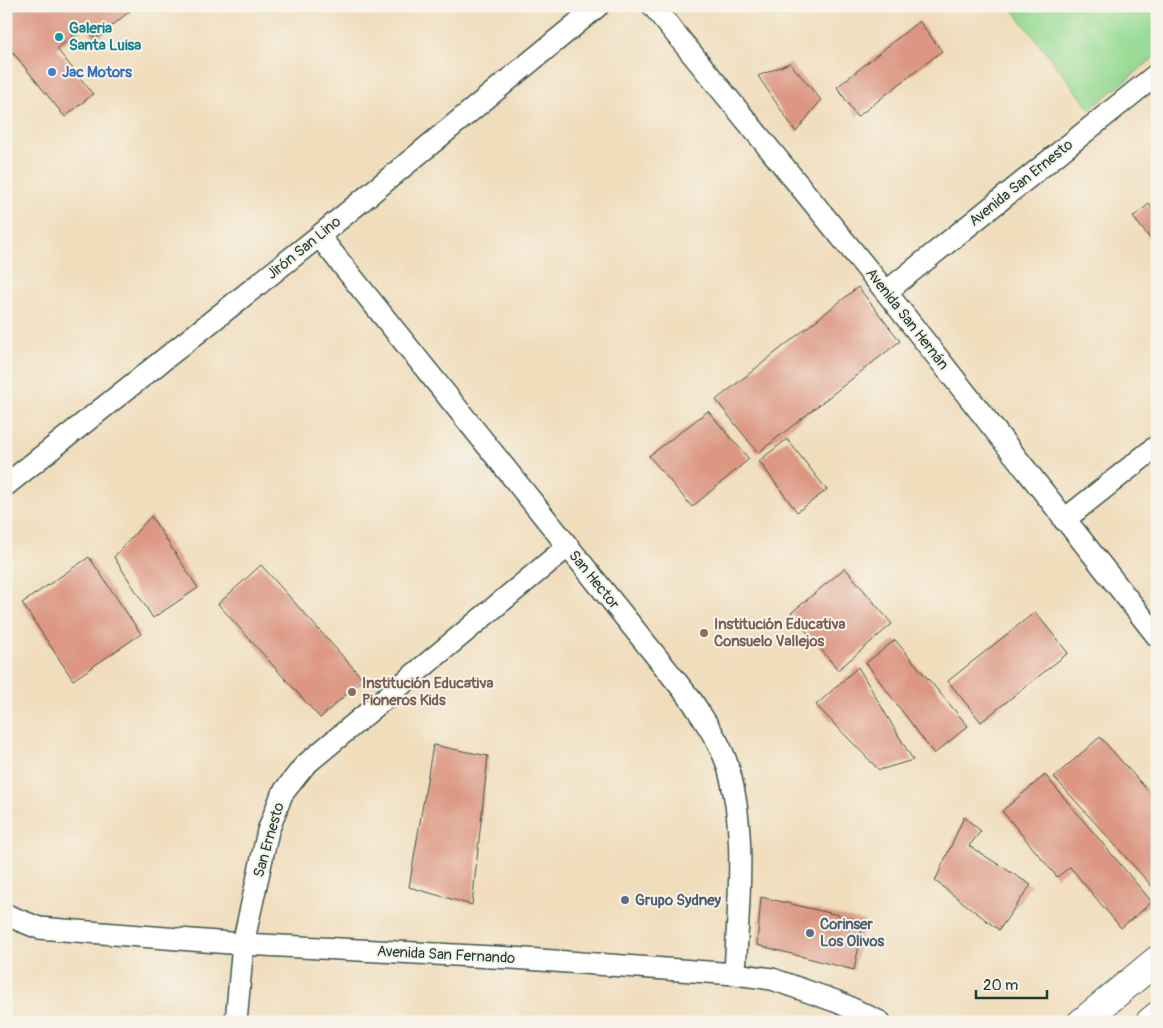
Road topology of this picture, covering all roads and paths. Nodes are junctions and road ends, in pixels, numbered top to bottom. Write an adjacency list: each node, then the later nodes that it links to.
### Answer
1 (598, 6): 4 (street, Jirón San Lino)
2 (652, 6): 5 (street, Avenida San Hernán)
3 (1157, 74): 5 (street, Avenida San Ernesto)
4 (319, 236): 7 (street, Jirón San Lino); 9 (street, San Hector)
5 (886, 292): 8 (street, Avenida San Hernán)
6 (1157, 446): 8 (street)
7 (6, 485)
8 (1064, 520): 10 (street, Avenida San Hernán)
9 (567, 547): 12 (street, San Ernesto); 14 (street, San Hector)
10 (1157, 636)
11 (6, 915): 12 (street, Avenida San Fernando)
12 (243, 944): 14 (street, Avenida San Fernando); 16 (street, San Ernesto)
13 (1157, 960): 18 (street)
14 (735, 974): 17 (street, Avenida San Fernando)
15 (1157, 1016): 19 (street)
16 (236, 1022)
17 (880, 1022)
18 (1082, 1022)
19 (1150, 1022)

